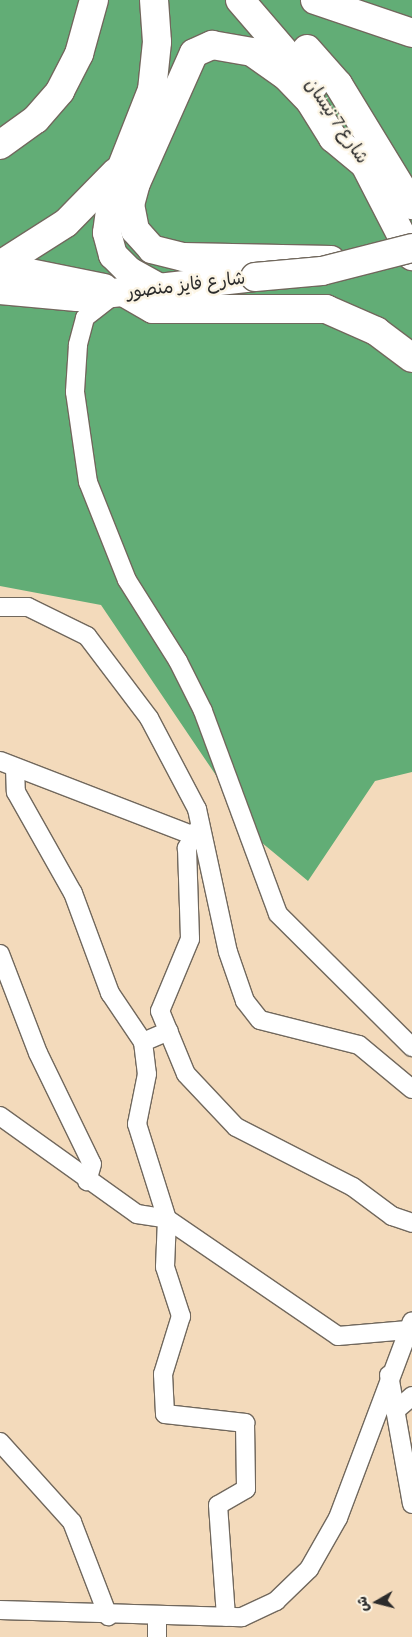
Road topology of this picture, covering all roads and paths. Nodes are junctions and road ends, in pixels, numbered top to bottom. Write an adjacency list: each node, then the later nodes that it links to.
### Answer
1 (94, 0): 7 (main road)
2 (154, 0): 8 (main road)
3 (240, 0): 9 (main road, شارع 7 نيسان)
4 (261, 0): 10 (main road, شارع 7 نيسان)
5 (315, 0): 6 (main road)
6 (412, 33)
7 (0, 145)
8 (122, 165): 13 (main road); 15 (main road)
9 (370, 168): 12 (main road, شارع 7 نيسان); 14 (main road)
10 (412, 205)
11 (412, 248): 14 (main road, bridge)
12 (412, 256)
13 (0, 266): 17 (main road)
14 (256, 268): 15 (main road, شارع فايز منصور)
15 (156, 286): 17 (main road, شارع فايز منصور)
16 (0, 290): 17 (main road, شارع فايز منصور)
17 (120, 293): 18 (main road); 25 (street)
18 (412, 358)
19 (0, 607): 21 (street)
20 (8, 765): 21 (street); 24 (street)
21 (197, 831): 23 (street); 26 (street)
22 (0, 954): 28 (street)
23 (169, 1031): 24 (street); 30 (street)
24 (144, 1042): 29 (street)
25 (412, 1047)
26 (412, 1089)
27 (0, 1116): 28 (street)
28 (87, 1181): 29 (street)
29 (167, 1219): 31 (street); 39 (street)
30 (412, 1223)
31 (410, 1326): 32 (street)
32 (389, 1375): 34 (street); 39 (street)
33 (412, 1396): 34 (street)
34 (395, 1411): 36 (street)
35 (0, 1442): 38 (street)
36 (412, 1504)
37 (0, 1610): 38 (street)
38 (108, 1616): 40 (street)
39 (226, 1617): 40 (street)
40 (157, 1618): 41 (street)
41 (157, 1637)

